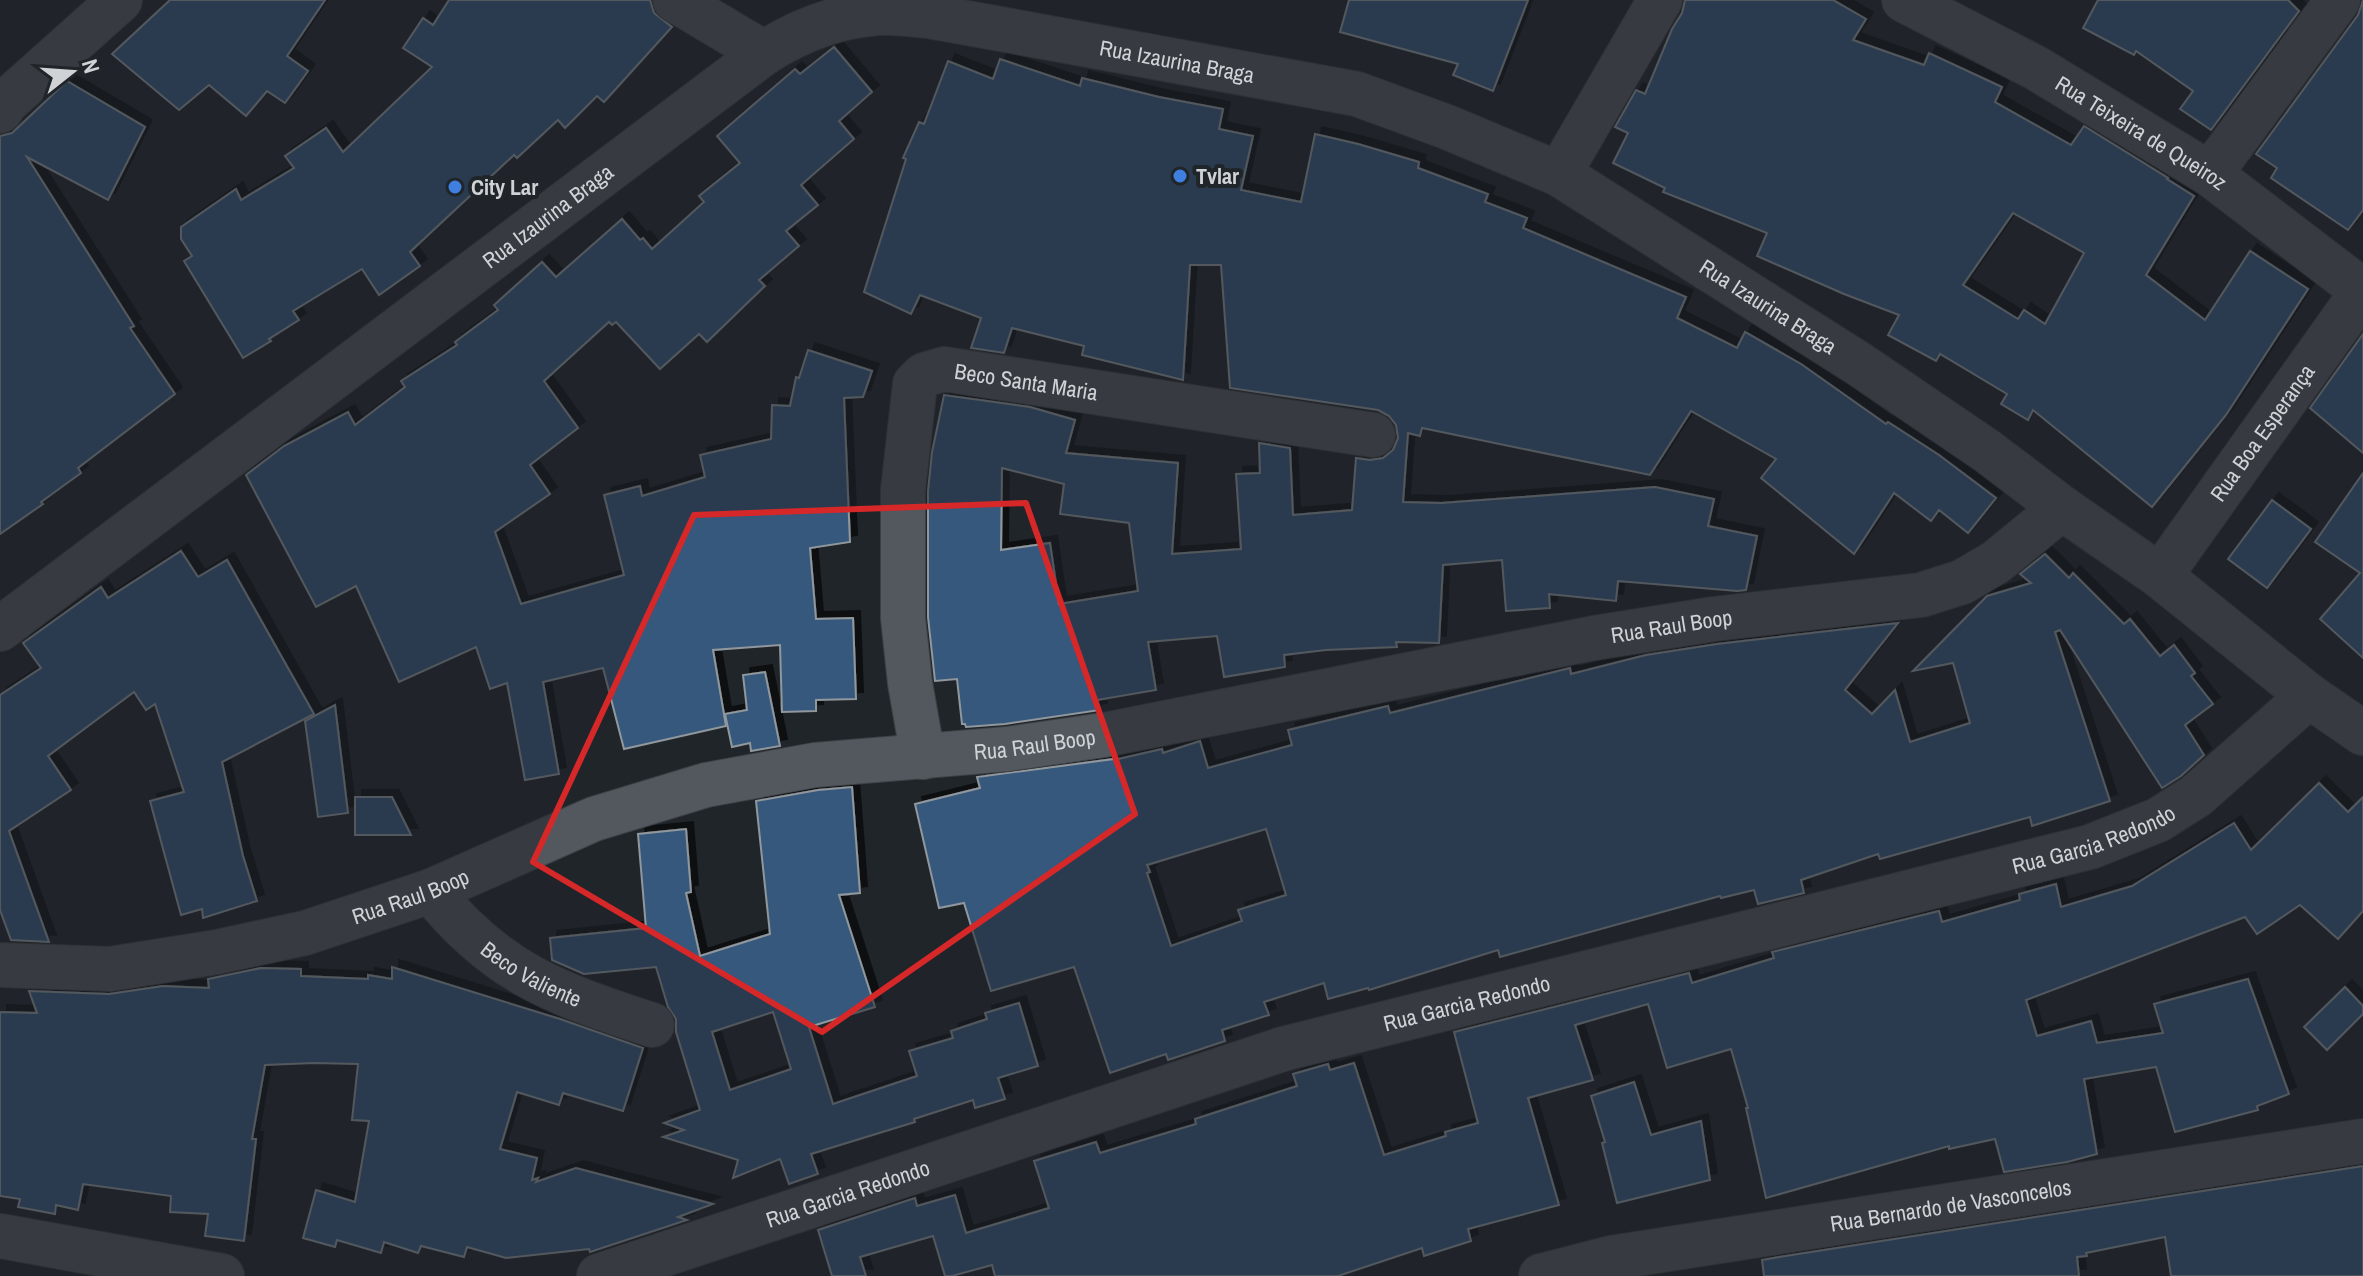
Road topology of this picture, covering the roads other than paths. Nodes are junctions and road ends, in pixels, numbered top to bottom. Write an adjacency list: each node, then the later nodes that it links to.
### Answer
1 (120, 0): 7 (street)
2 (675, 0): 6 (street)
3 (1660, 0): 8 (street)
4 (1904, 0): 9 (street, Rua Teixeira de Queiroz)
5 (2338, 0): 9 (street)
6 (778, 30): 8 (street, Rua Izaurina Braga); 14 (street, Rua Izaurina Braga)
7 (0, 111)
8 (1559, 174): 12 (street, Rua Izaurina Braga)
9 (2210, 174): 10 (street, Rua Teixeira de Queiroz)
10 (2363, 291): 13 (street, Rua Boa Esperança)
11 (1373, 435): 17 (street, Beco Santa Maria)
12 (2062, 508): 13 (street, Rua Izaurina Braga); 17 (street, Rua Raul Boop)
13 (2160, 576): 15 (street, Rua Izaurina Braga)
14 (0, 629)
15 (2309, 696): 16 (street, Rua Izaurina Braga); 24 (street, Rua Garcia Redondo)
16 (2363, 733)
17 (923, 757): 18 (street, Rua Raul Boop)
18 (431, 891): 19 (street, Rua Raul Boop); 20 (street, Beco Valiente)
19 (0, 965)
20 (652, 1025)
21 (2363, 1141): 25 (street, Rua Bernardo de Vasconcelos)
22 (0, 1236): 23 (street)
23 (222, 1276)
24 (599, 1276)
25 (1541, 1276)

